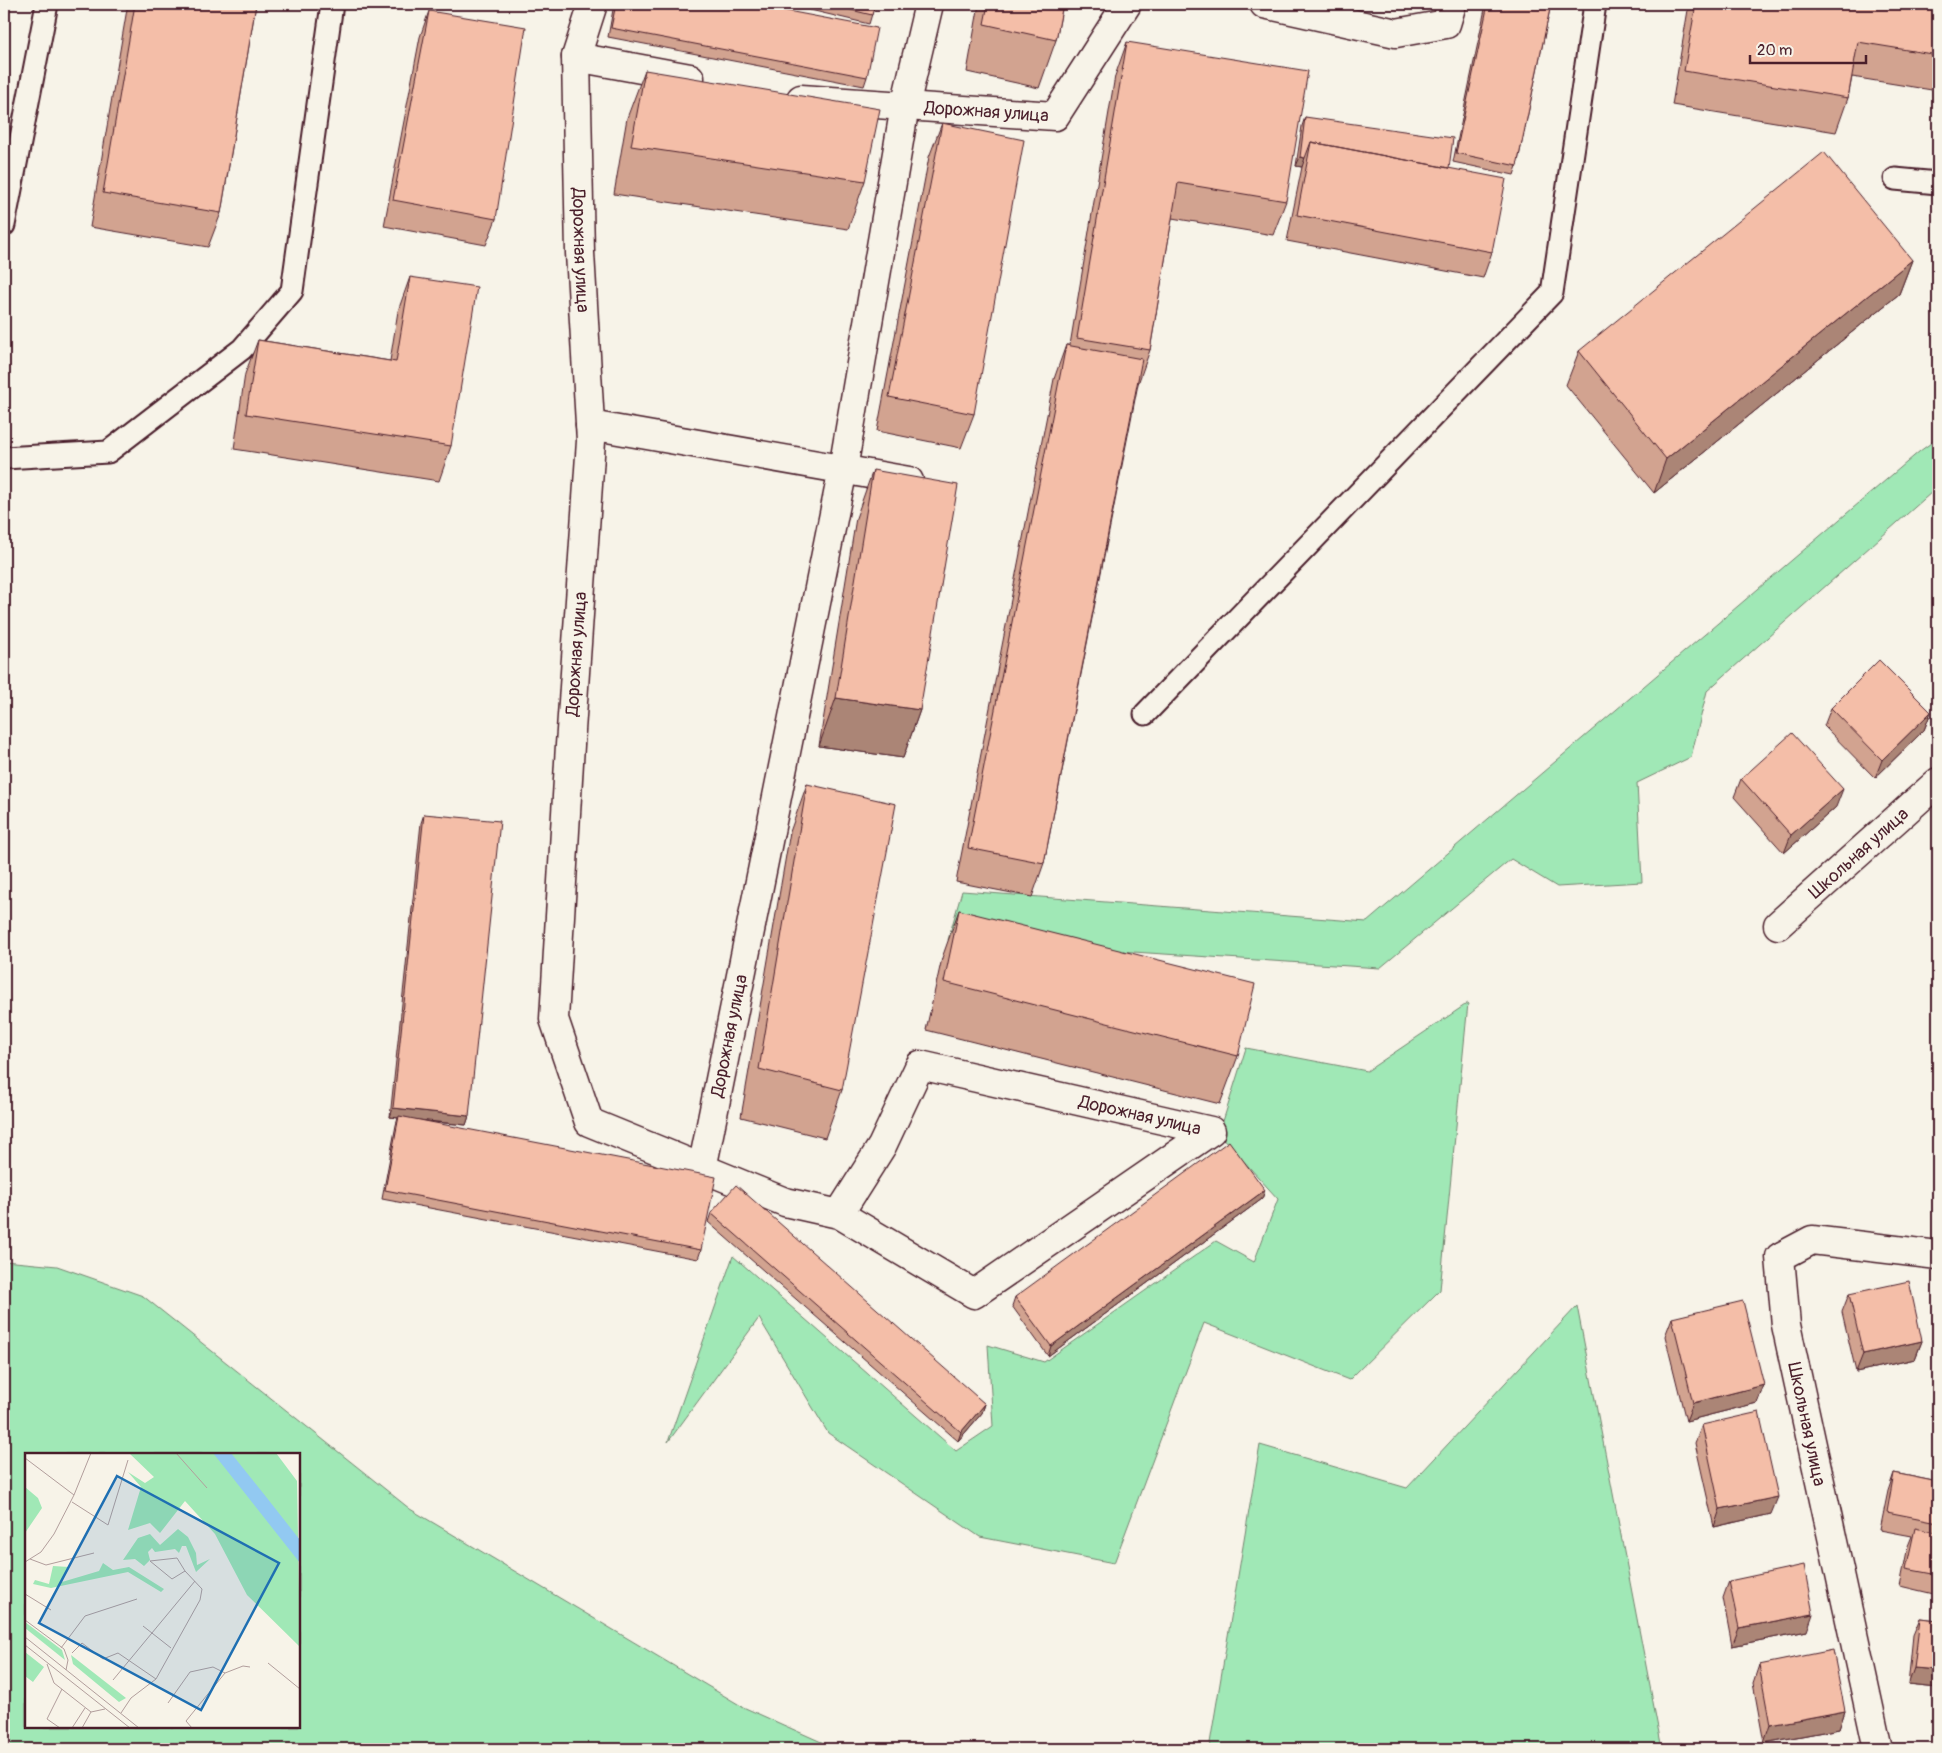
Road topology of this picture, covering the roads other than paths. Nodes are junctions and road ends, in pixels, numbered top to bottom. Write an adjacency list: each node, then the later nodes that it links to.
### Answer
1 (47, 4): 15 (lane)
2 (332, 4): 17 (lane)
3 (592, 4): 9 (street, Дорожная улица)
4 (929, 4): 12 (street)
5 (1127, 4): 12 (street, Дорожная улица)
6 (1264, 4): 7 (street)
7 (1452, 4)
8 (1596, 4): 20 (lane)
9 (576, 57): 10 (street); 16 (street, Дорожная улица)
10 (718, 84)
11 (776, 95): 12 (street, Дорожная улица)
12 (905, 106): 18 (street, Дорожная улица)
13 (1895, 179): 14 (lane)
14 (1938, 184)
15 (4, 225)
16 (590, 425): 18 (street); 23 (street, Дорожная улица)
17 (4, 458)
18 (842, 469): 19 (street); 23 (street, Дорожная улица)
19 (934, 485)
20 (1145, 714)
21 (1938, 782): 22 (street, Школьная улица)
22 (1778, 925)
23 (702, 1168): 24 (street, Дорожная улица)
24 (839, 1214): 24 (street, Дорожная улица)
25 (1938, 1255): 26 (street, Школьная улица)
26 (1878, 1749)

